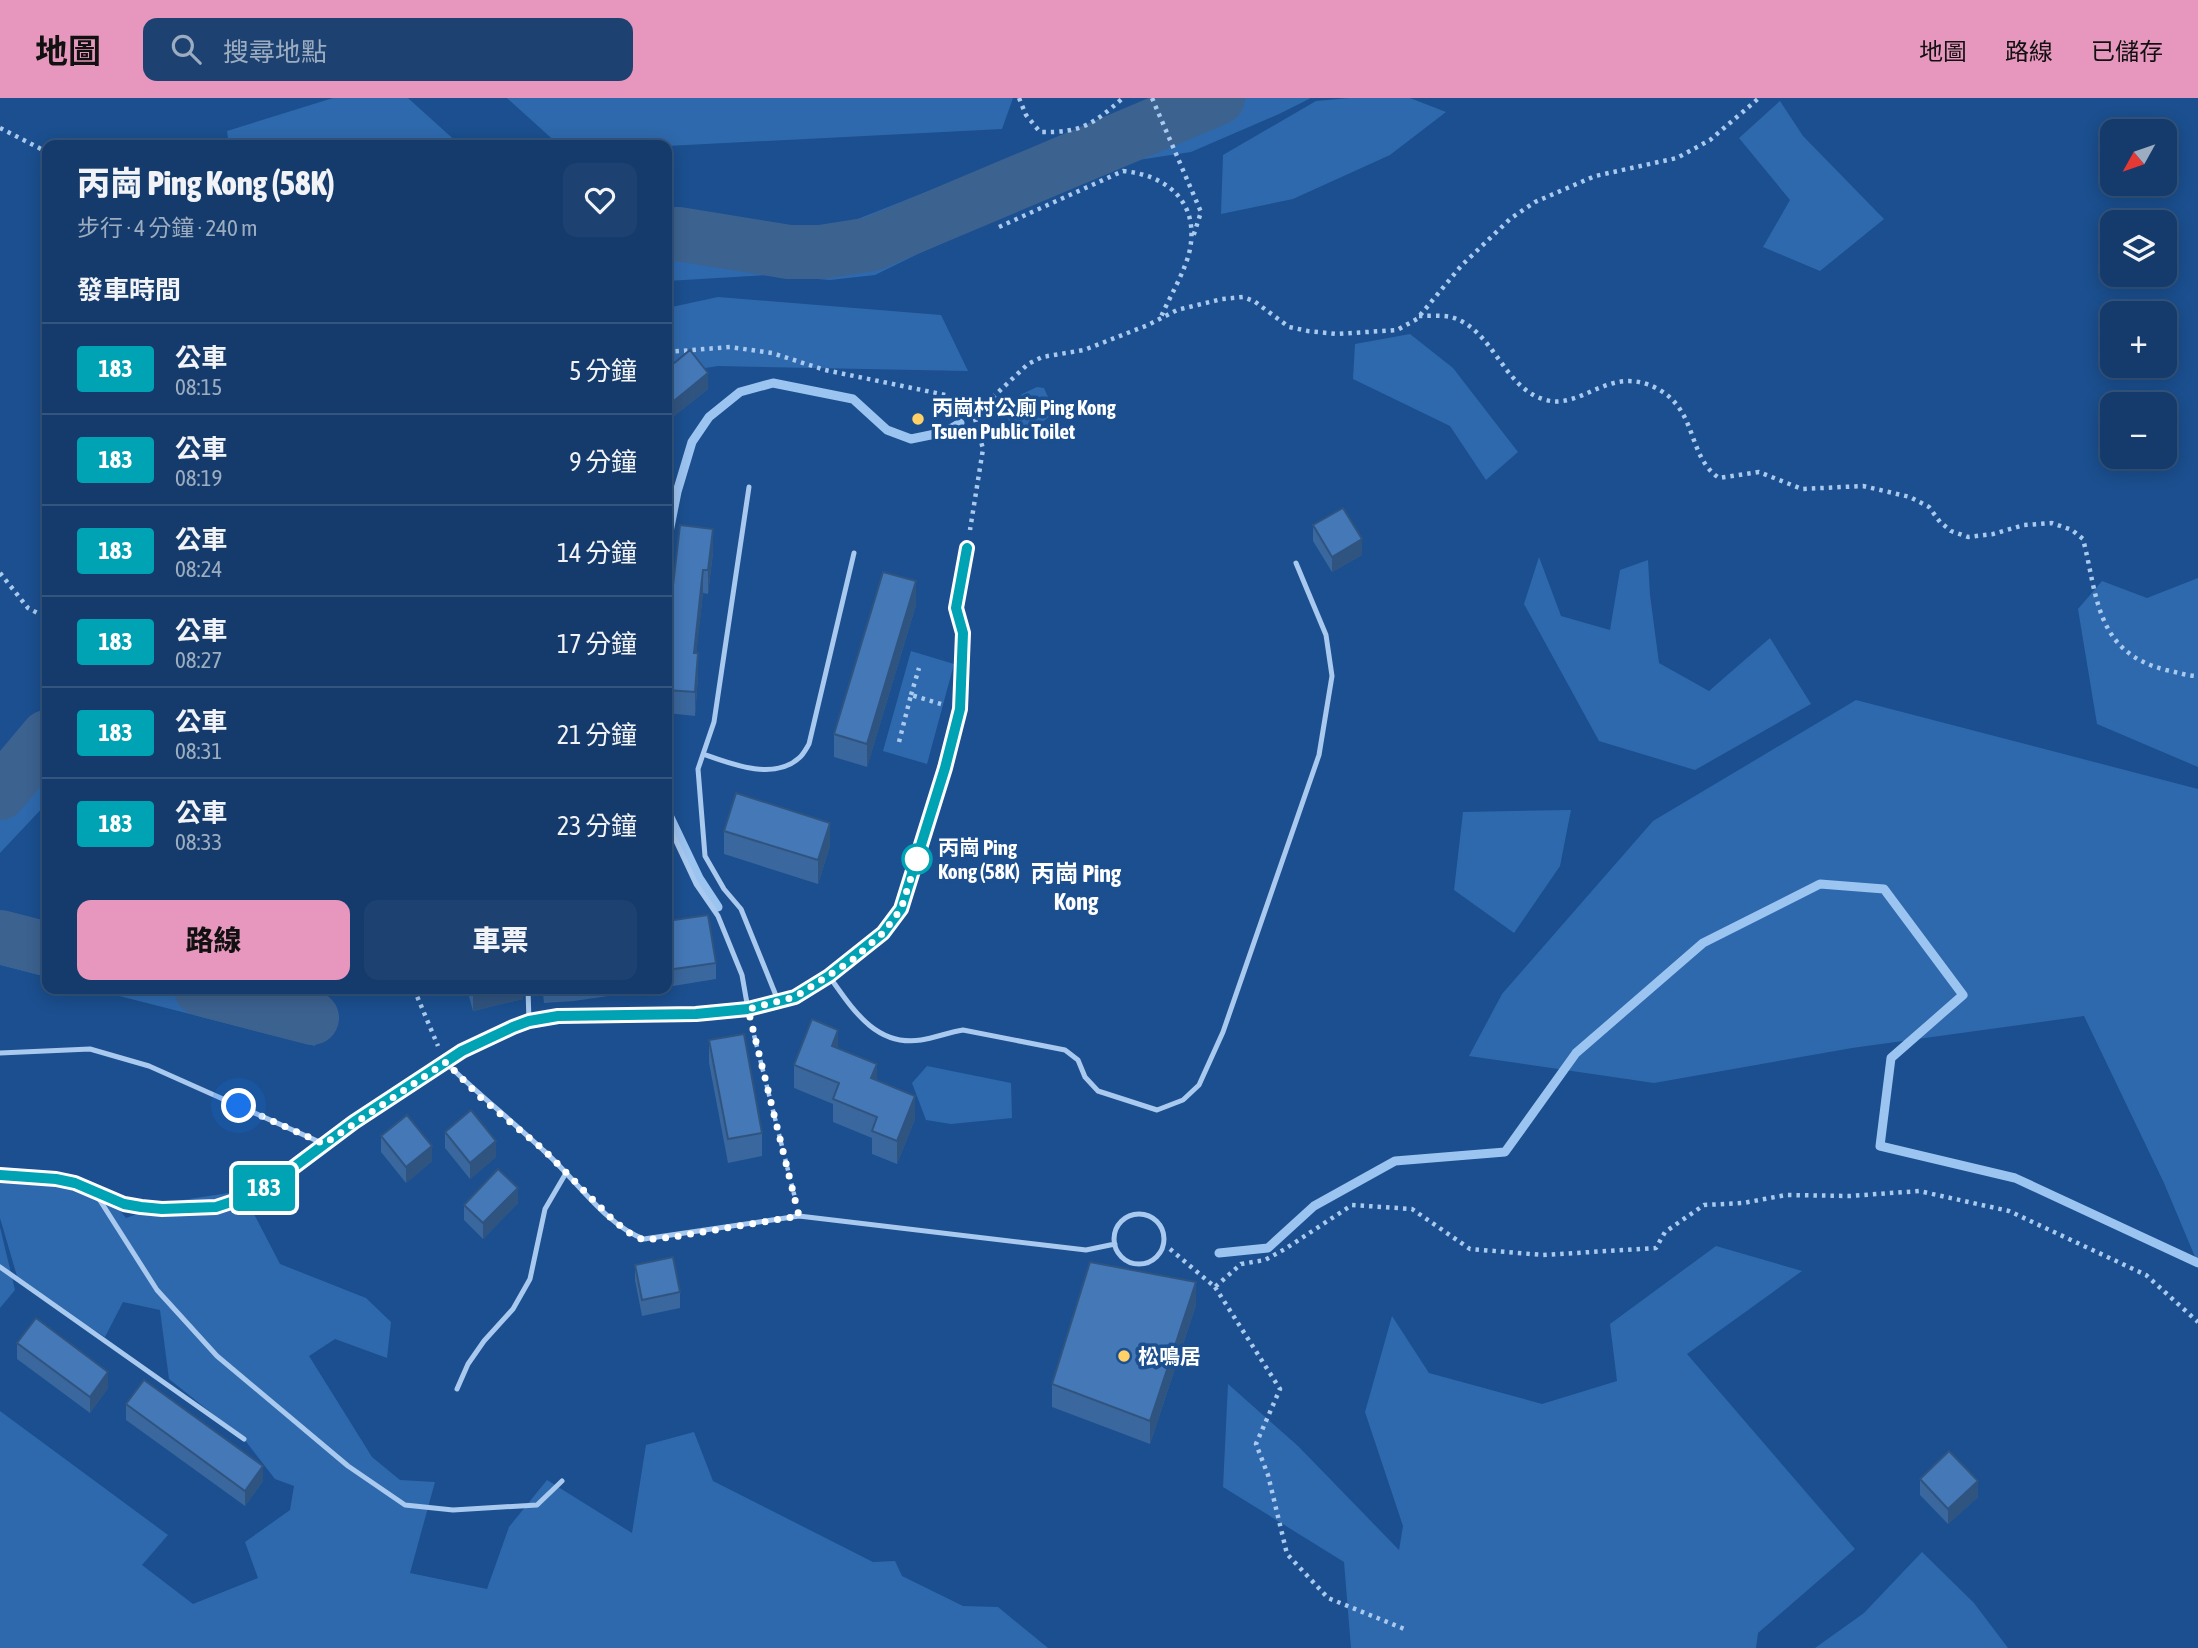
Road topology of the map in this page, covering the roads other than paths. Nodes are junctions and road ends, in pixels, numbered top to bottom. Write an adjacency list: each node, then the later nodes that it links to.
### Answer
1 (749, 487): 5 (lane)
2 (967, 548): 7 (street)
3 (854, 553): 5 (lane)
4 (1296, 563): 7 (lane)
5 (704, 754): 9 (lane)
6 (672, 833): 10 (lane)
7 (829, 976): 9 (street)
8 (528, 994): 11 (lane)
9 (779, 1003): 10 (street)
10 (748, 1009): 11 (street)
11 (529, 1021): 13 (street)
12 (0, 1053): 14 (lane)
13 (446, 1062): 14 (street); 15 (lane)
14 (324, 1144): 17 (street)
15 (566, 1173): 18 (lane); 20 (lane)
16 (0, 1175): 17 (street)
17 (94, 1191): 22 (lane)
18 (1115, 1244): 18 (lane)
19 (0, 1267): 21 (lane)
20 (457, 1389)
21 (244, 1439)
22 (562, 1481)

